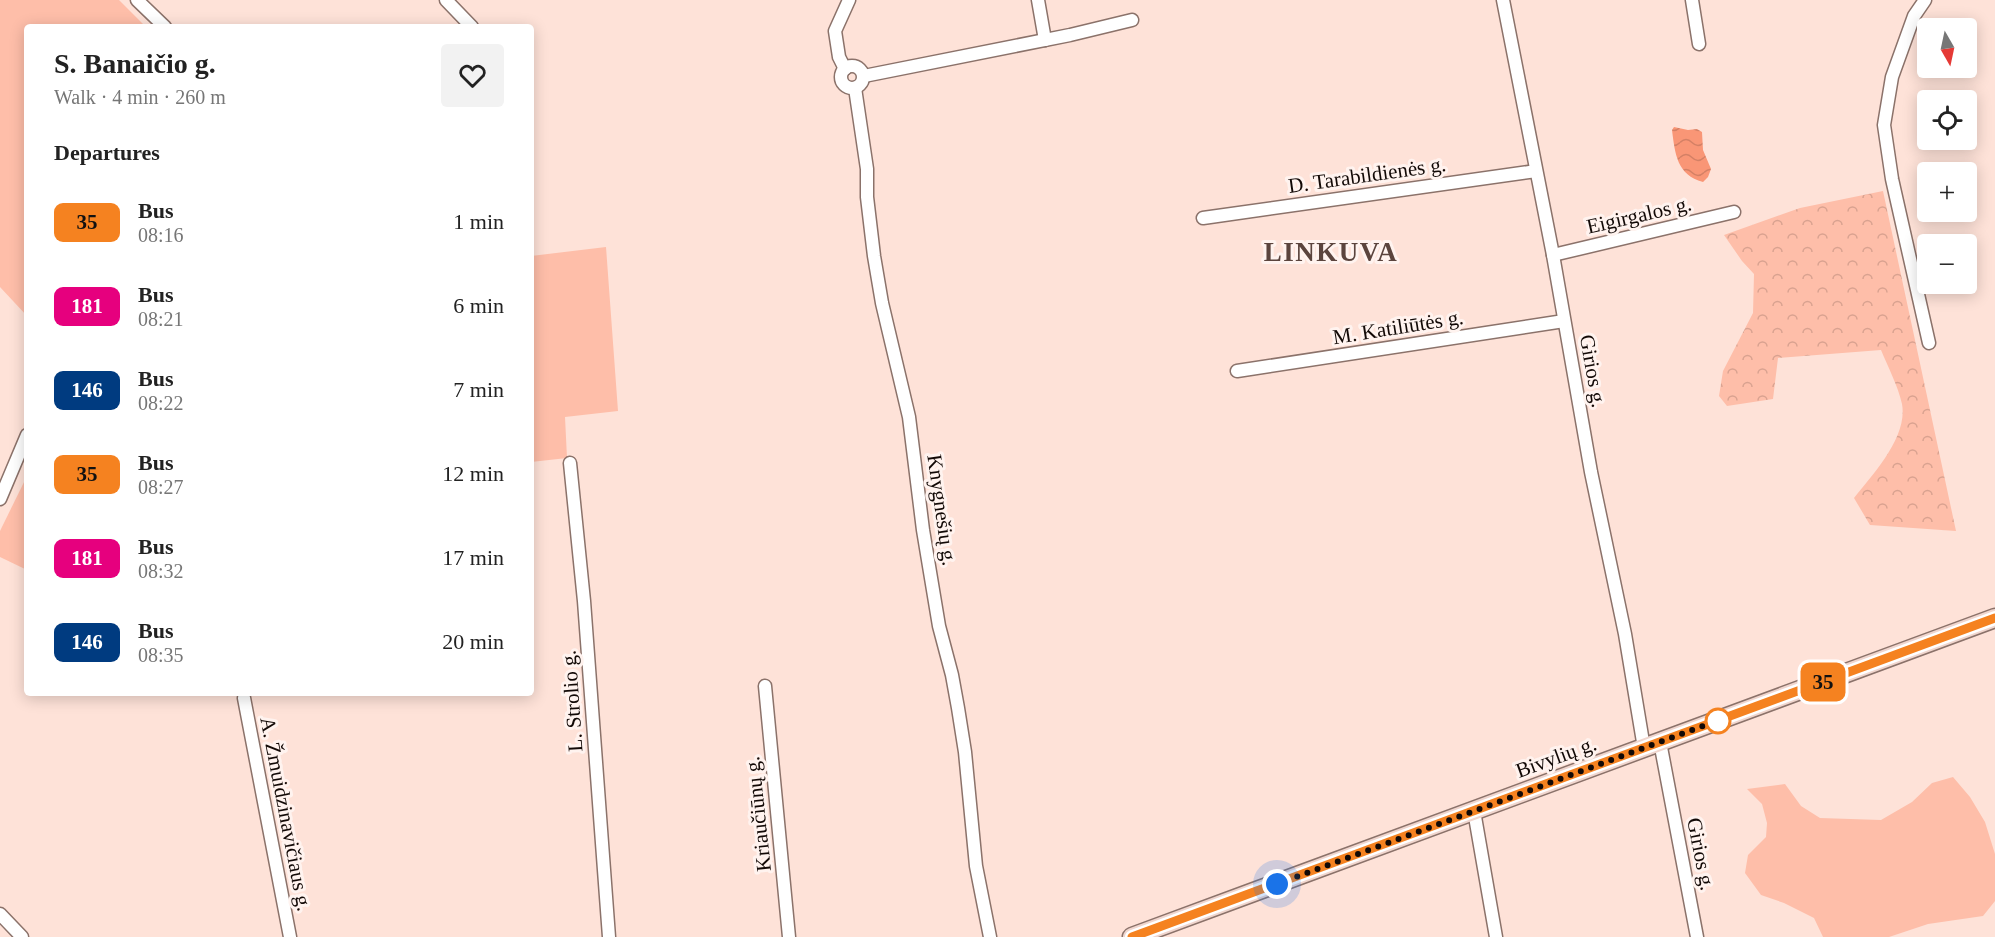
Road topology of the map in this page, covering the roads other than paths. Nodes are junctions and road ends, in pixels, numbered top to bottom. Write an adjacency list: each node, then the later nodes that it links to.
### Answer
1 (137, 0): 9 (street)
2 (446, 0): 10 (street)
3 (849, 0): 13 (street)
4 (1038, 0): 11 (street)
5 (1503, 0): 16 (street, Girios g.)
6 (1692, 0): 12 (street)
7 (1925, 0): 21 (street)
8 (1132, 20): 11 (street)
9 (162, 24)
10 (469, 24)
11 (1045, 40): 14 (street)
12 (1699, 44)
13 (845, 69): 14 (street); 15 (street, Knygnešių g.)
14 (864, 76): 15 (street)
15 (855, 88): 36 (street, Knygnešių g.)
16 (1536, 171): 18 (street, D. Tarabildienės g.); 19 (street, Girios g.)
17 (1734, 212): 19 (street, Eigirgalos g.)
18 (1203, 218)
19 (1553, 255): 20 (street, Girios g.)
20 (1564, 321): 22 (street, M. Katiliūtės g.); 29 (street, Girios g.)
21 (1929, 343)
22 (1237, 371)
23 (24, 442): 25 (street)
24 (570, 463): 34 (street, L. Strolio g.)
25 (0, 499)
26 (1995, 618): 29 (street, Bivylių g.)
27 (765, 686): 35 (street, Kriaučiūnų g.)
28 (244, 698): 33 (street, A. Žmuidzinavičiaus g.)
29 (1652, 745): 30 (street, Bivylių g.); 39 (street, Girios g.)
30 (1474, 811): 37 (street, Bivylių g.); 38 (street)
31 (0, 914): 32 (street)
32 (22, 937)
33 (290, 937)
34 (609, 937)
35 (789, 937)
36 (990, 937)
37 (1132, 937)
38 (1496, 937)
39 (1697, 937)

